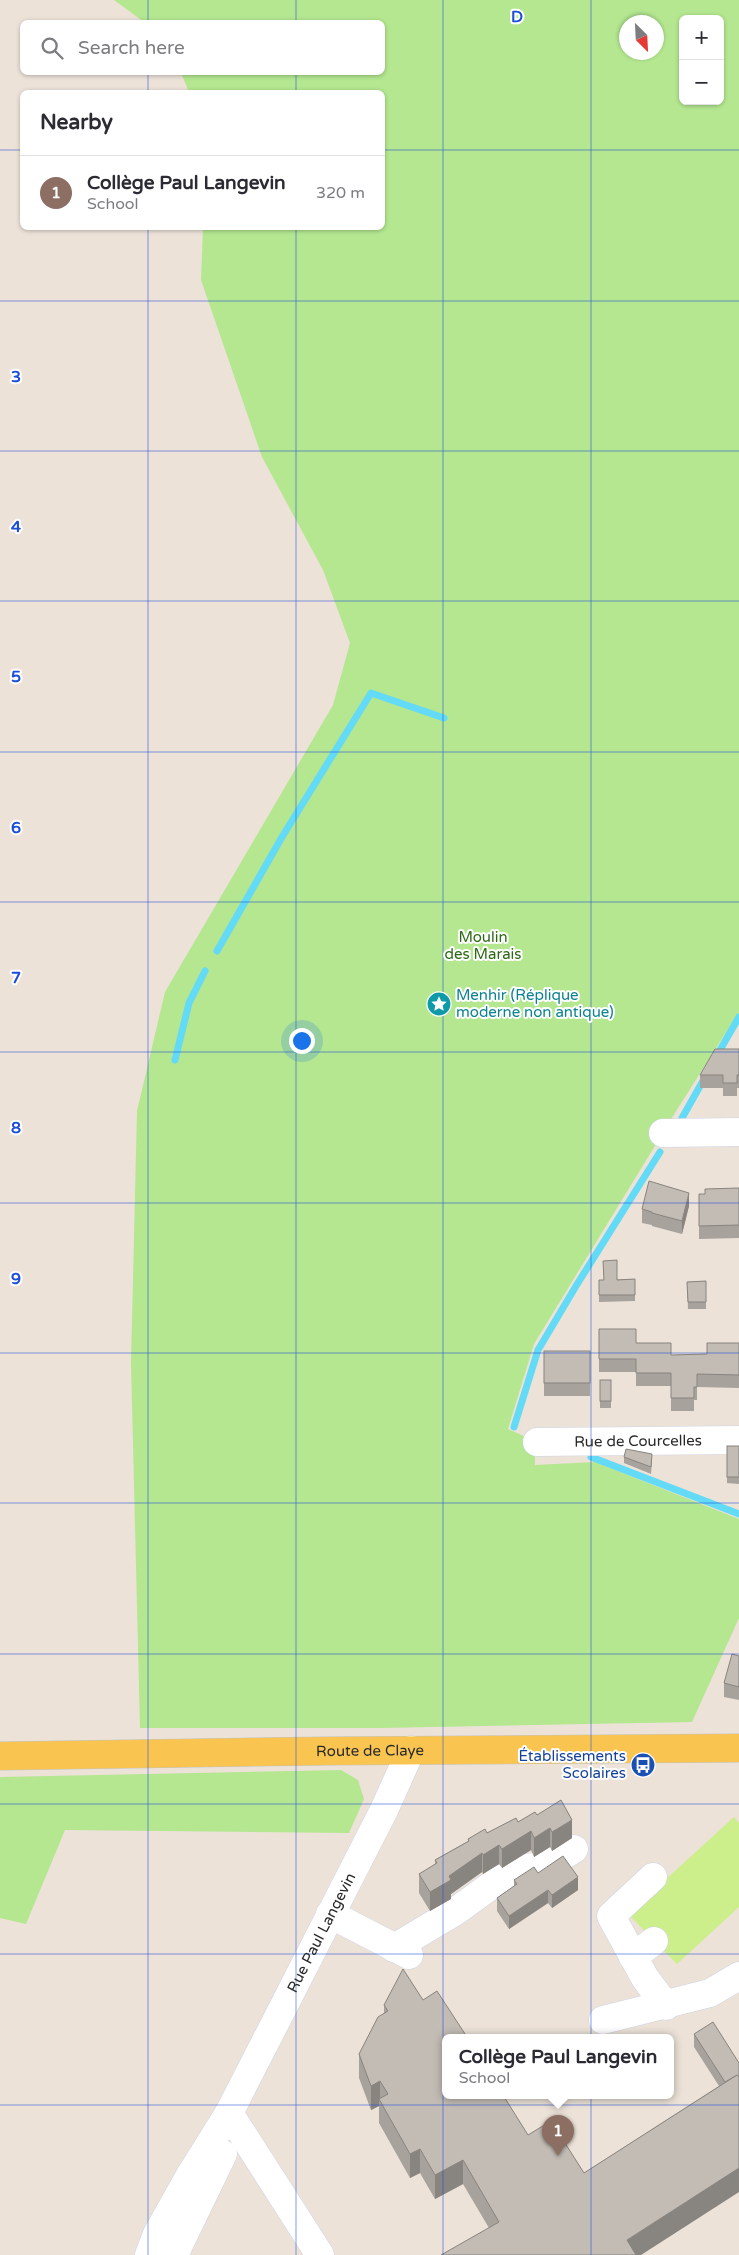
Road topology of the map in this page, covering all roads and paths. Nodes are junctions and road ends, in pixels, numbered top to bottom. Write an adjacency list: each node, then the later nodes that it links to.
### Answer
1 (739, 1132): 2 (street)
2 (663, 1133)
3 (739, 1440): 4 (street, Rue de Courcelles)
4 (536, 1442)
5 (739, 1748): 6 (main road, Route de Claye)
6 (411, 1750): 7 (main road, Route de Claye); 10 (street, Rue Paul Langevin)
7 (0, 1756)
8 (574, 1849): 10 (street)
9 (653, 1877): 12 (street)
10 (330, 1914): 14 (street, Rue Paul Langevin)
11 (739, 1976): 12 (street)
12 (666, 2006): 13 (street)
13 (603, 2020)
14 (229, 2113): 15 (street, Rue Paul Langevin); 16 (street, Rue Paul Langevin); 17 (street)
15 (149, 2255)
16 (174, 2255)
17 (320, 2255)

